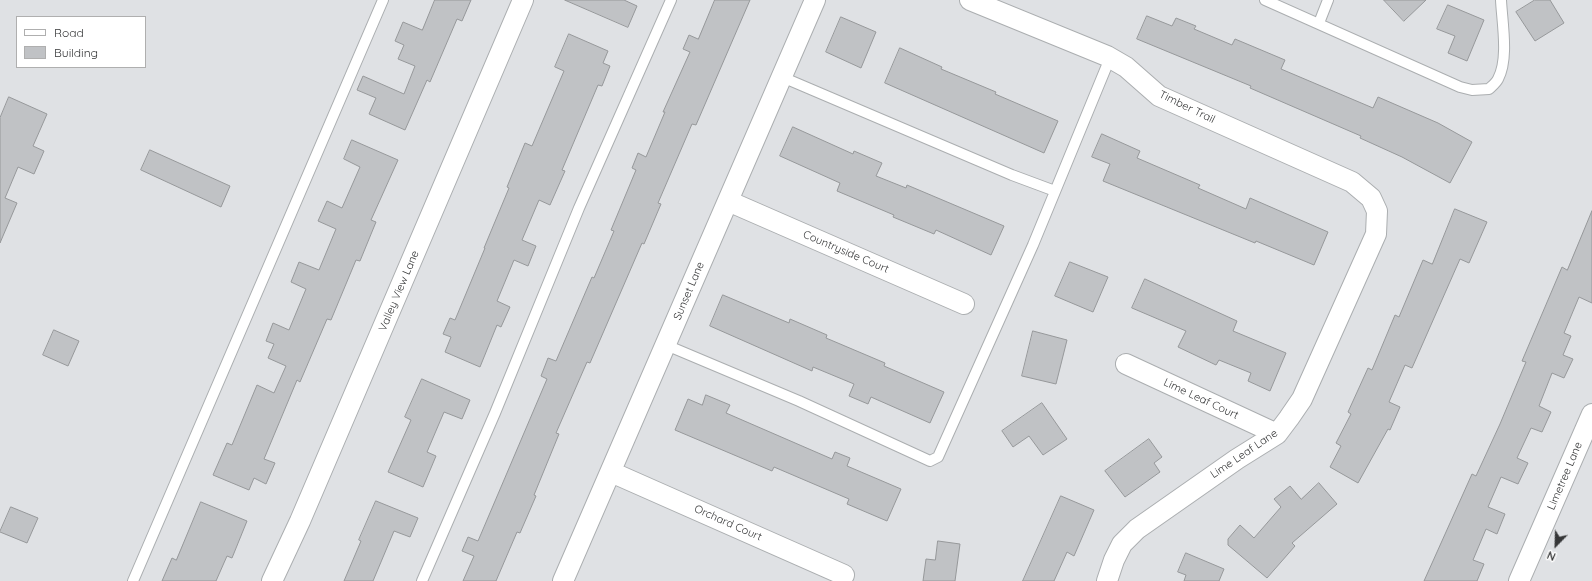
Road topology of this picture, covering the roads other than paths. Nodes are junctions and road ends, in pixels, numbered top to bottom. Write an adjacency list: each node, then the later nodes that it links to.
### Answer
1 (383, 0): 22 (lane)
2 (523, 0): 23 (street, Valley View Lane)
3 (671, 0): 24 (lane)
4 (815, 0): 11 (street, Sunset Lane)
5 (970, 0): 10 (street, Timber Trail)
6 (1265, 0): 9 (lane)
7 (1328, 0): 9 (lane)
8 (1501, 0): 9 (lane)
9 (1319, 24)
10 (1110, 58): 12 (lane); 14 (street, Timber Trail)
11 (782, 77): 12 (lane); 13 (street, Sunset Lane)
12 (1056, 191): 16 (lane)
13 (728, 201): 15 (street, Countryside Court); 16 (street, Sunset Lane)
14 (1376, 234): 19 (street, Lime Leaf Lane)
15 (964, 304)
16 (666, 345): 20 (street, Sunset Lane)
17 (1126, 364): 19 (street, Lime Leaf Court)
18 (1592, 414): 27 (street, Limetree Lane)
19 (1276, 434): 26 (street, Lime Leaf Lane)
20 (611, 472): 21 (street, Orchard Court); 25 (street, Sunset Lane)
21 (845, 578)
22 (133, 581)
23 (272, 581)
24 (422, 581)
25 (563, 581)
26 (1107, 581)
27 (1519, 581)

